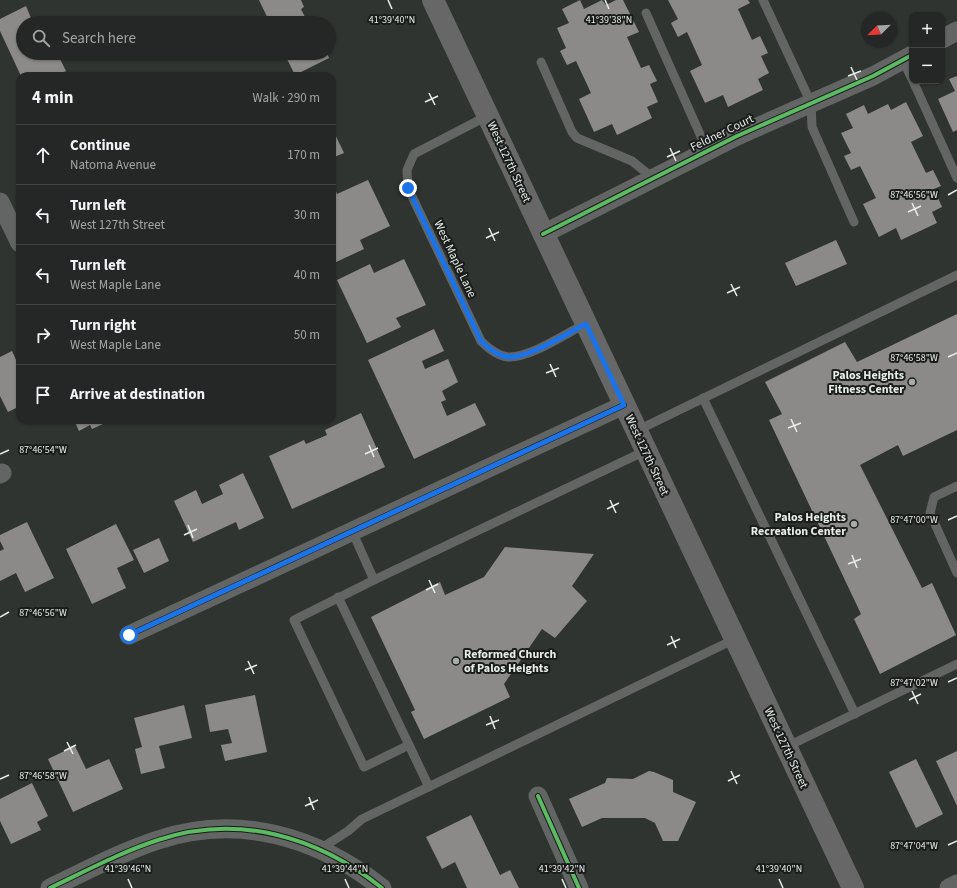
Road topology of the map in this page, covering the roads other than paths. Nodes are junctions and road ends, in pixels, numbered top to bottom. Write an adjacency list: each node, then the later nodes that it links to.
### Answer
1 (764, 0): 9 (lane)
2 (438, 2): 10 (main road, West 127th Street)
3 (646, 13): 11 (lane)
4 (957, 31): 5 (street)
5 (945, 37)
6 (908, 57): 9 (street, Feldner Court)
7 (541, 62): 12 (lane)
8 (914, 84): 13 (lane)
9 (810, 103): 11 (street, Feldner Court); 15 (lane)
10 (487, 116): 16 (main road, West 127th Street); 19 (lane, West Maple Lane)
11 (707, 150): 12 (street, Feldner Court)
12 (654, 178): 16 (street, Feldner Court)
13 (957, 178)
14 (0, 202): 17 (street)
15 (854, 222)
16 (543, 234): 19 (main road, West 127th Street)
17 (16, 235)
18 (957, 275): 20 (lane)
19 (586, 324): 21 (main road, West 127th Street)
20 (703, 398): 22 (lane); 32 (lane)
21 (624, 405): 22 (main road, West 127th Street); 25 (street)
22 (636, 431): 23 (main road, West 127th Street)
23 (645, 451): 27 (lane); 30 (main road, West 127th Street)
24 (957, 486): 26 (lane)
25 (352, 531): 27 (lane); 29 (street)
26 (957, 573)
27 (374, 580): 28 (lane)
28 (338, 598): 33 (lane); 33 (lane)
29 (129, 635)
30 (735, 639): 34 (main road, West 127th Street); 35 (lane)
31 (957, 664): 32 (lane)
32 (855, 714): 34 (lane)
33 (409, 745): 35 (lane)
34 (786, 748): 42 (main road, West 127th Street)
35 (429, 787): 37 (lane)
36 (538, 796): 41 (street)
37 (320, 849): 39 (street); 40 (street)
38 (957, 884): 43 (street)
39 (50, 888)
40 (382, 888)
41 (579, 888)
42 (853, 888)
43 (949, 888)

